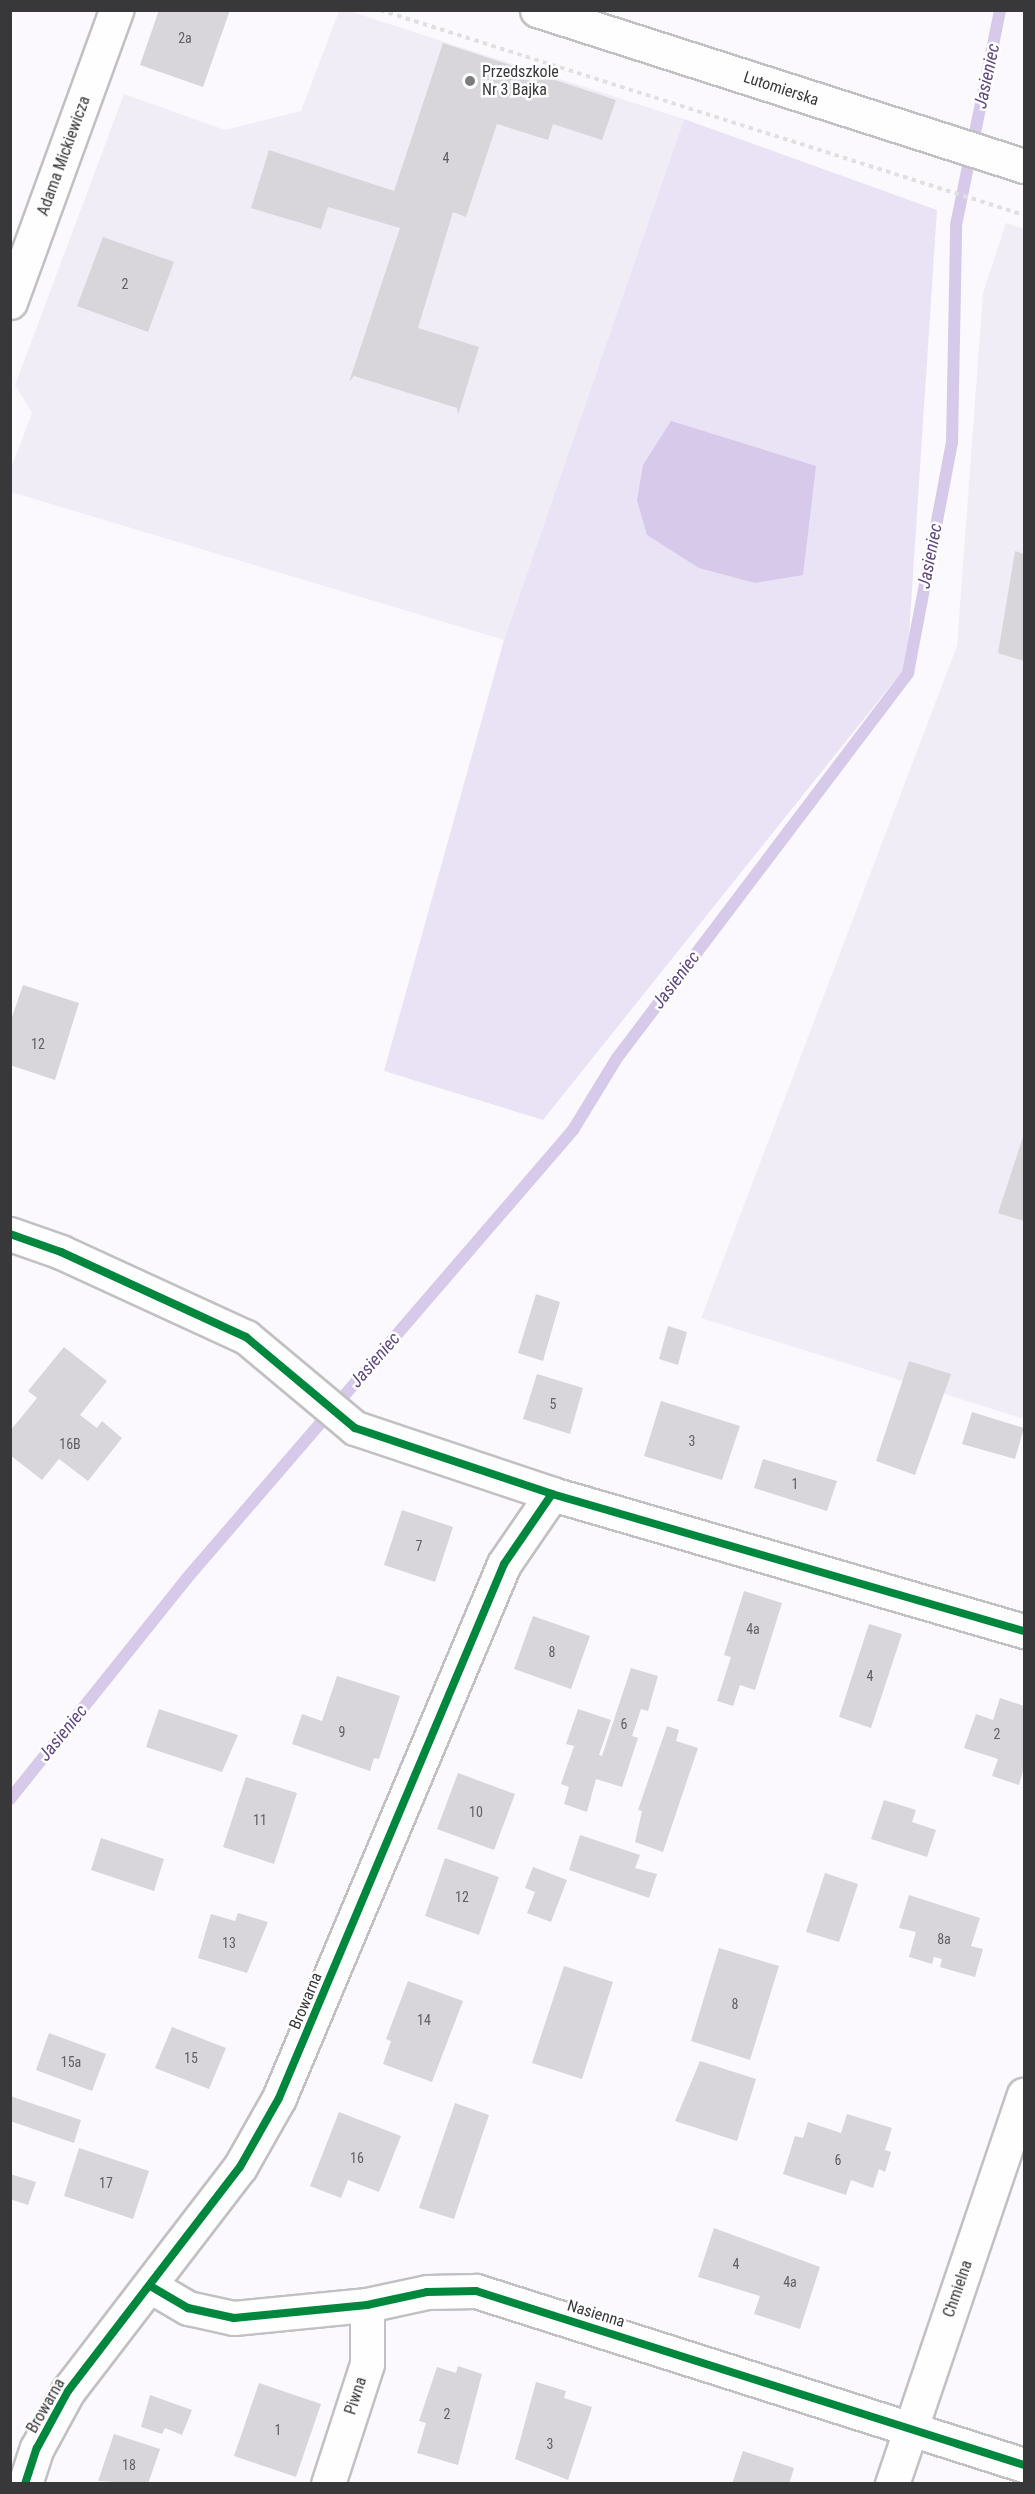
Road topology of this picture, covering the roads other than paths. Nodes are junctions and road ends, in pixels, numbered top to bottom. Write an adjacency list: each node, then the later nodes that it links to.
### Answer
1 (116, 10): 4 (street, Adama Mickiewicza)
2 (537, 10): 3 (street, Lutomierska)
3 (1019, 164)
4 (10, 302)
5 (10, 1234): 6 (street)
6 (552, 1494): 7 (street); 9 (street, Browarna)
7 (1024, 1631)
8 (1024, 2095): 11 (street, Chmielna)
9 (152, 2287): 10 (street, Nasienna); 13 (street, Browarna)
10 (367, 2305): 11 (street, Nasienna); 14 (street, Piwna)
11 (911, 2427): 12 (street, Nasienna); 15 (street, Chmielna)
12 (1024, 2466)
13 (25, 2484)
14 (328, 2484)
15 (892, 2484)

